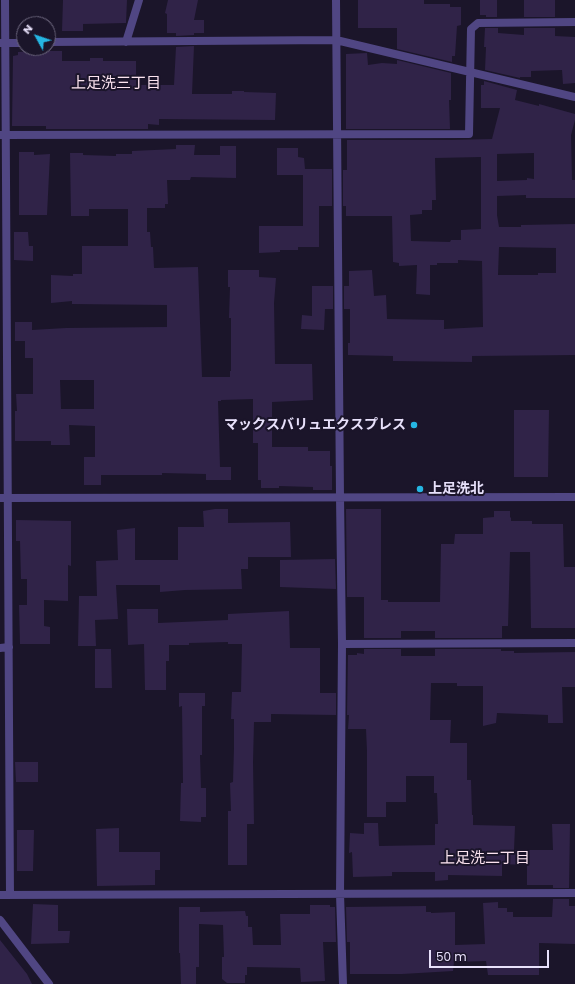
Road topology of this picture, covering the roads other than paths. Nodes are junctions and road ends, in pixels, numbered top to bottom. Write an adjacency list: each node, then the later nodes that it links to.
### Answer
1 (5, 0): 9 (street)
2 (139, 0): 8 (street)
3 (336, 0): 5 (street)
4 (575, 22): 10 (street)
5 (336, 40): 8 (street); 10 (street); 12 (street)
6 (16, 42): 9 (street)
7 (56, 42): 8 (street)
8 (126, 42)
9 (3, 43): 13 (street)
10 (471, 72): 11 (street); 12 (street)
11 (575, 97)
12 (337, 133): 13 (street); 15 (street)
13 (3, 135): 14 (street)
14 (3, 224): 17 (street)
15 (340, 497): 16 (street); 17 (street); 19 (street)
16 (575, 497)
17 (4, 498): 20 (street)
18 (575, 643): 19 (street)
19 (342, 644): 23 (street)
20 (9, 647): 21 (street); 25 (street)
21 (0, 648)
22 (575, 893): 23 (street)
23 (340, 894): 25 (street); 29 (street)
24 (0, 895): 25 (street)
25 (10, 895)
26 (0, 920): 27 (street)
27 (4, 931): 28 (street)
28 (49, 984)
29 (343, 984)

